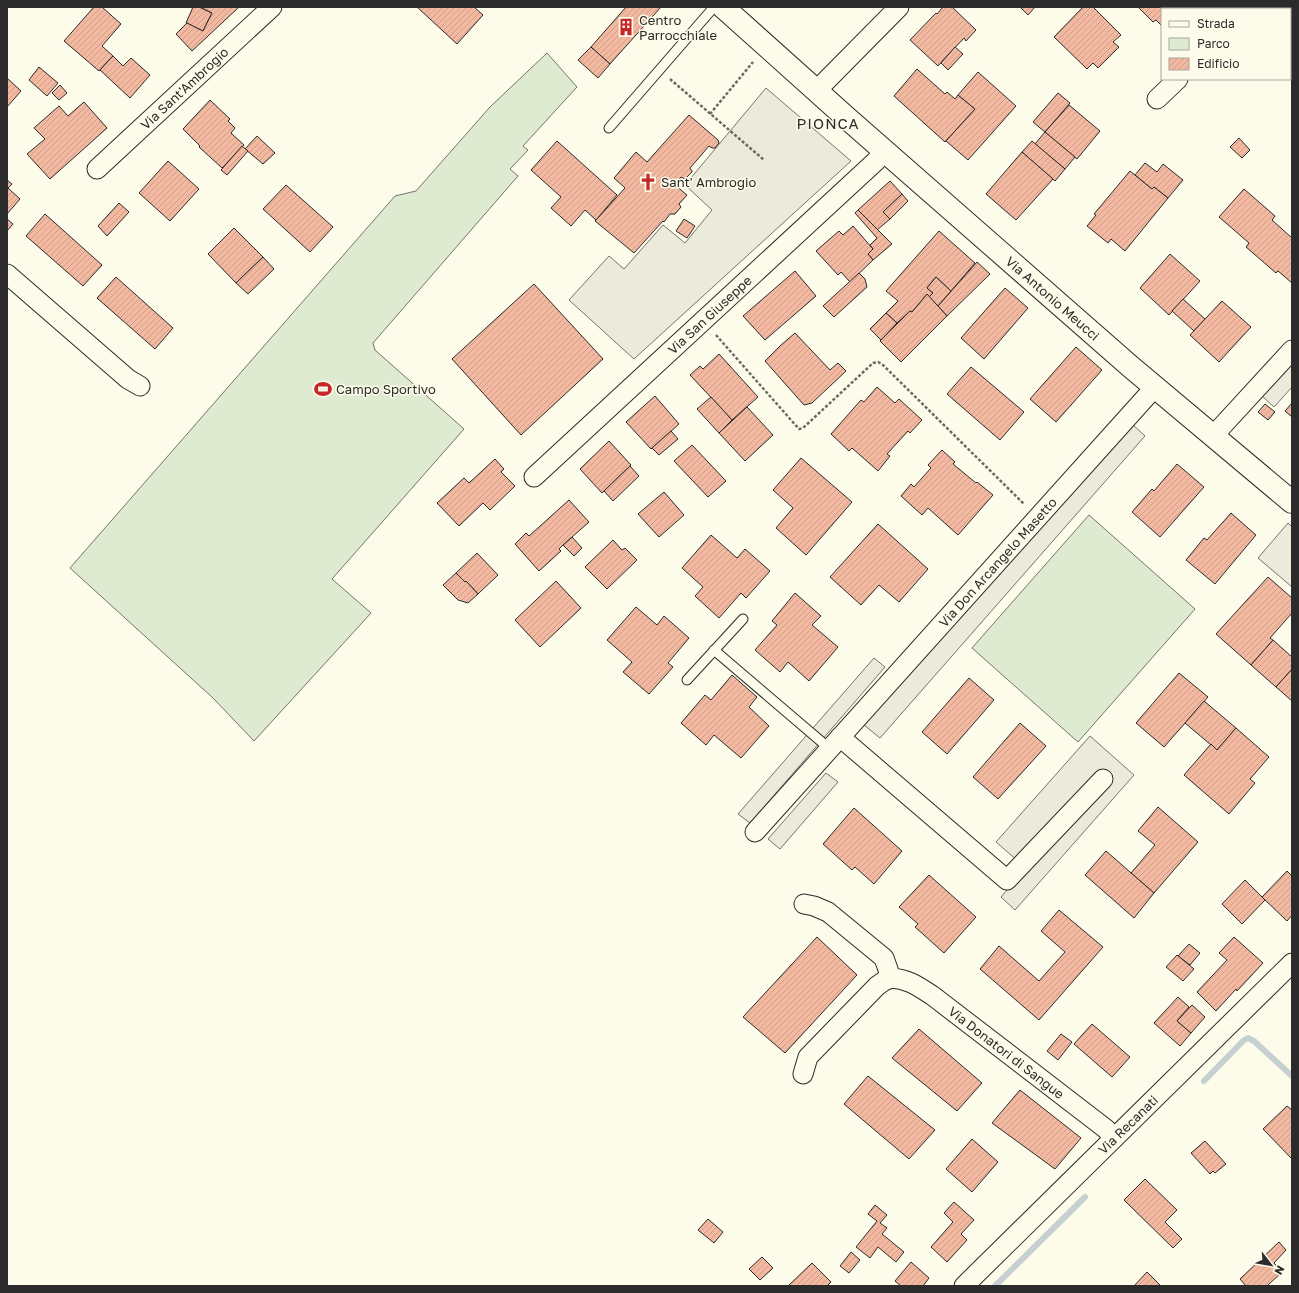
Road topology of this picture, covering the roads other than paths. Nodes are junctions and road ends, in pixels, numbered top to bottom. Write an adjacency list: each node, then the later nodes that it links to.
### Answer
1 (272, 7): 10 (street, Via Sant'Ambrogio)
2 (714, 7): 8 (lane)
3 (723, 7): 6 (main road, Via Antonio Meucci)
4 (899, 7): 6 (street)
5 (1177, 80): 7 (street)
6 (817, 90): 9 (main road, Via Antonio Meucci)
7 (1157, 98)
8 (609, 128)
9 (884, 151): 14 (main road, Via Antonio Meucci); 16 (street, Via San Giuseppe)
10 (97, 169)
11 (7, 274): 13 (street)
12 (1292, 350): 15 (street)
13 (140, 386)
14 (1155, 387): 15 (main road, Via Antonio Meucci); 21 (street, Via Don Arcangelo Masetto)
15 (1213, 436): 17 (main road, Via Antonio Meucci)
16 (534, 477)
17 (1292, 502)
18 (743, 619): 19 (lane)
19 (714, 650): 20 (lane); 21 (lane)
20 (687, 680)
21 (835, 743): 22 (street); 23 (street, Via Don Arcangelo Masetto)
22 (1103, 779)
23 (756, 832)
24 (804, 904): 26 (street)
25 (1292, 963): 28 (street, Via Recanati)
26 (892, 978): 27 (street); 28 (street, Via Donatori di Sangue)
27 (803, 1074)
28 (1114, 1138): 29 (street, Via Recanati)
29 (964, 1286)

